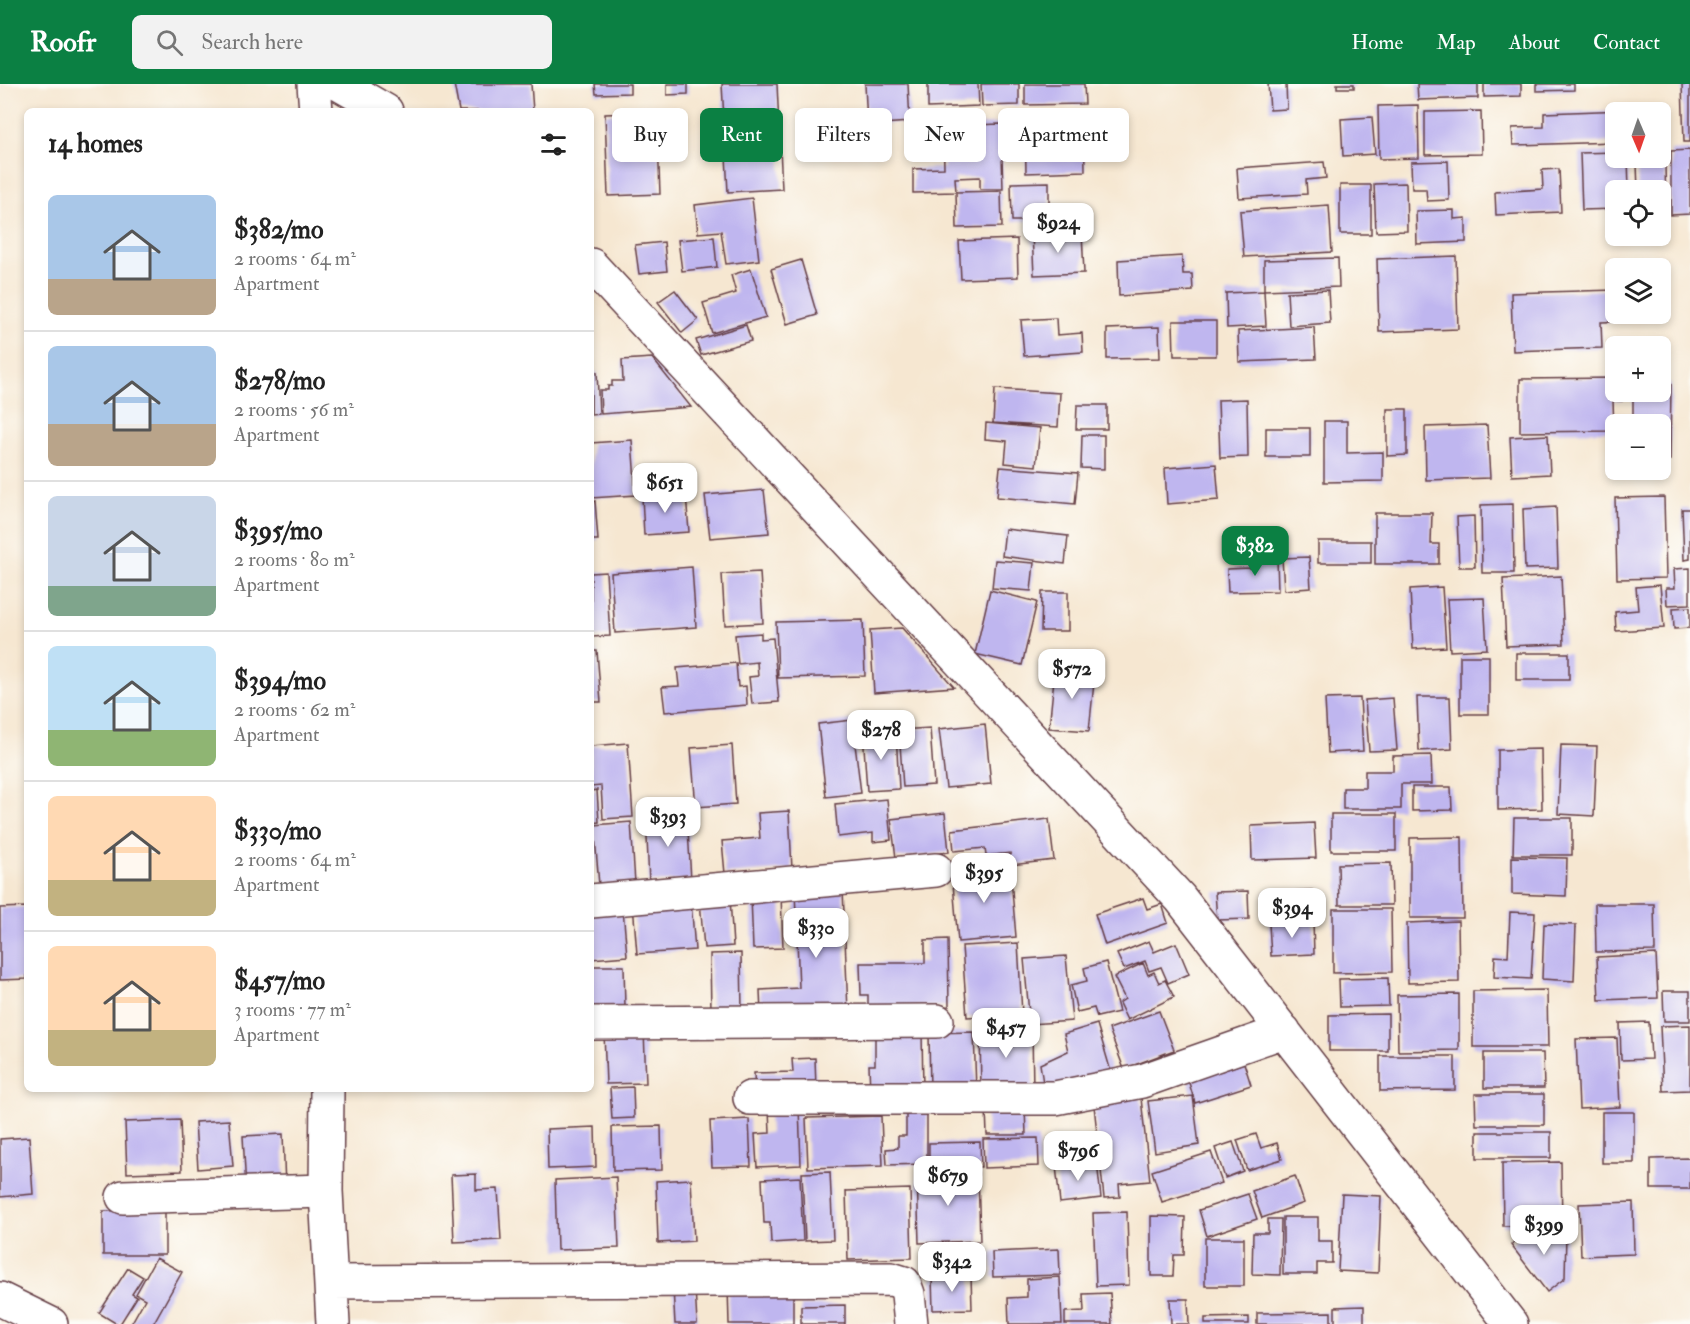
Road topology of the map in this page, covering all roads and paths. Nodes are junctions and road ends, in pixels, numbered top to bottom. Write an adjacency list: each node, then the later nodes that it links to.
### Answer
1 (314, 84): 3 (street)
2 (339, 84): 4 (street)
3 (316, 108)
4 (381, 108)
5 (594, 268): 10 (street)
6 (936, 870): 7 (street)
7 (594, 901)
8 (937, 1021): 9 (street)
9 (594, 1023)
10 (1284, 1031): 12 (street); 20 (street)
11 (327, 1092): 13 (street)
12 (750, 1098)
13 (327, 1191): 14 (street); 15 (street)
14 (123, 1197)
15 (332, 1282): 18 (street); 19 (street)
16 (0, 1299): 17 (street)
17 (51, 1324)
18 (333, 1324)
19 (912, 1324)
20 (1511, 1324)

